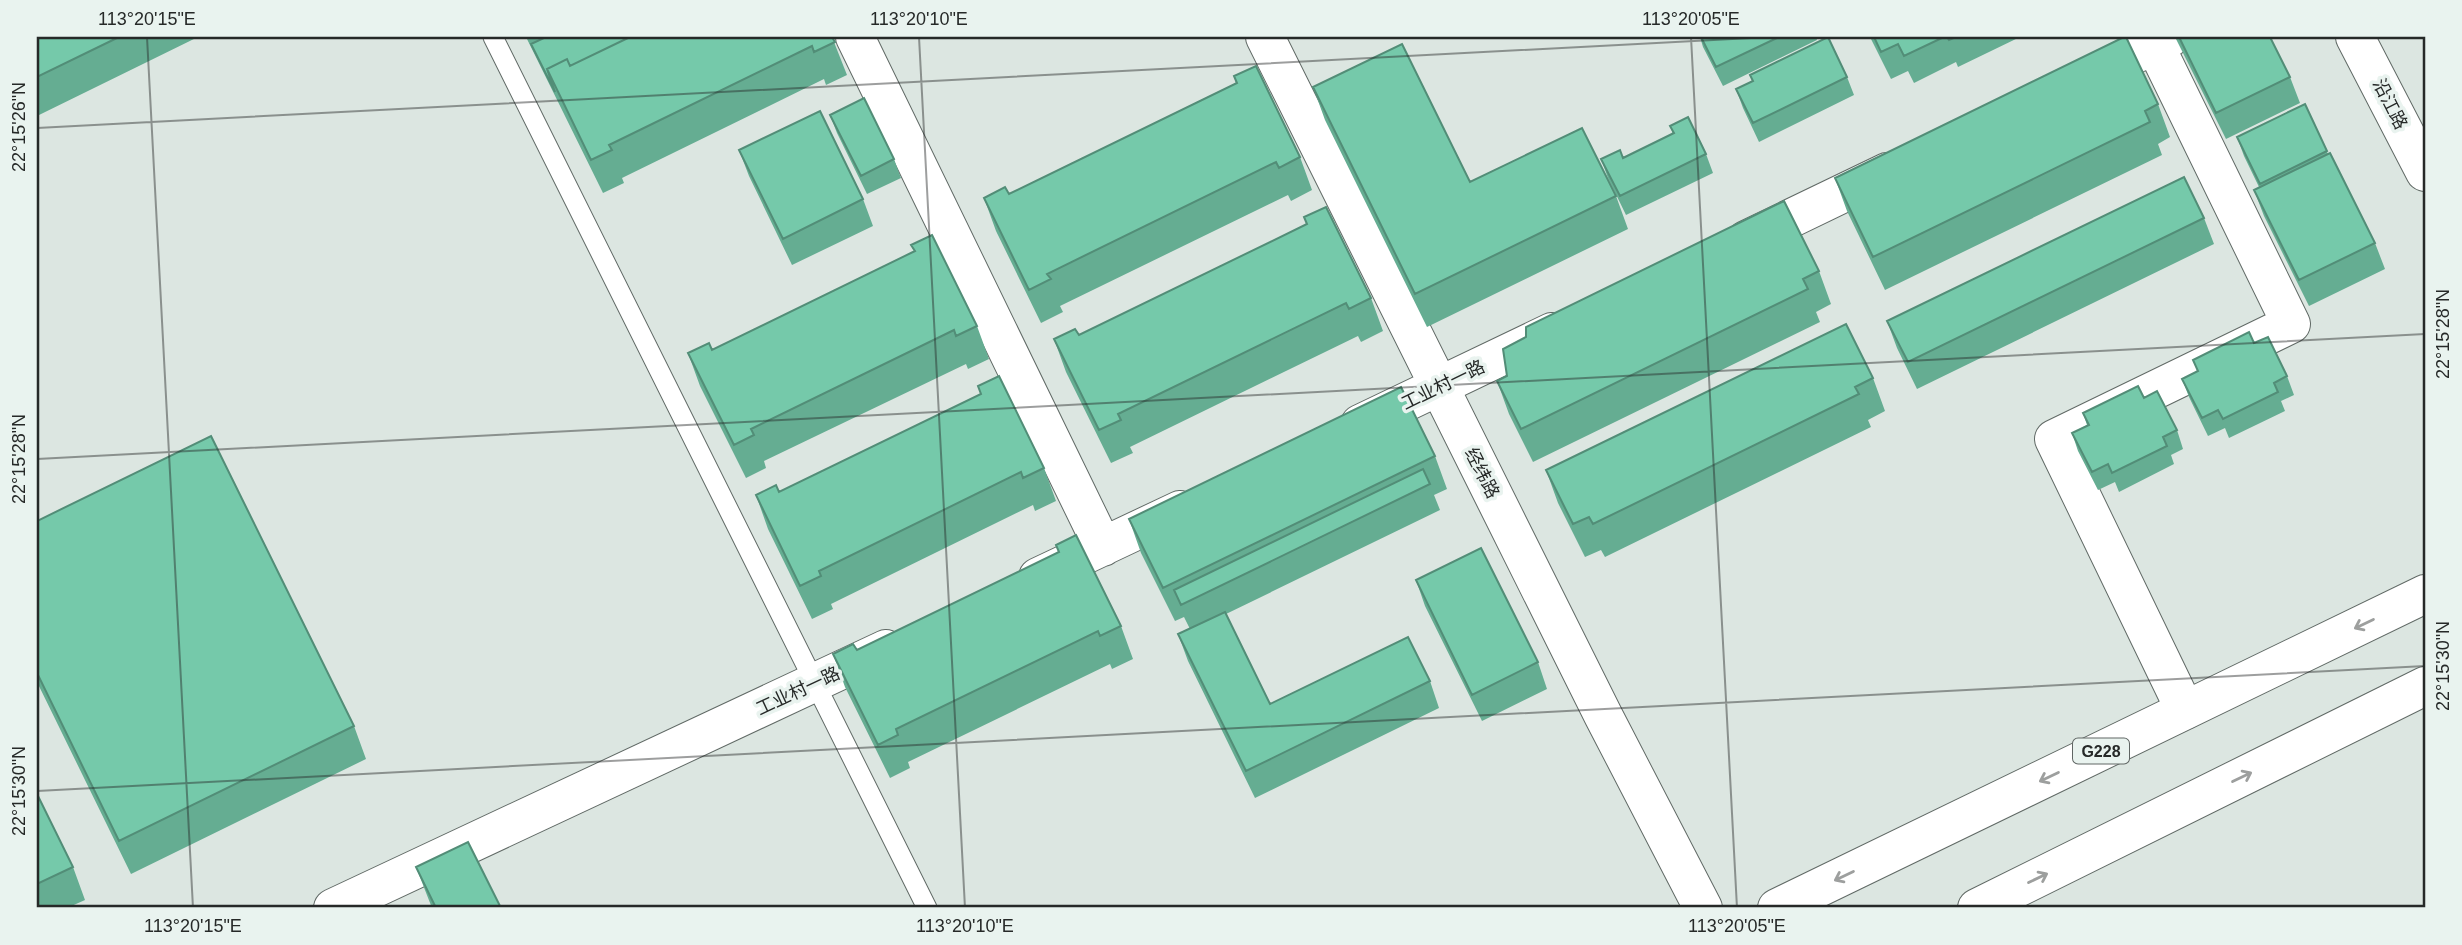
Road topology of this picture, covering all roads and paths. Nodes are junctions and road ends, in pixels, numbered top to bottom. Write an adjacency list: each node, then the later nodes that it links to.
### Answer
1 (493, 37): 18 (lane)
2 (855, 37): 14 (main road)
3 (1265, 37): 11 (main road, 经纬路)
4 (2355, 37): 8 (main road, 沿江路)
5 (2159, 39): 6 (main road); 20 (main road)
6 (2057, 91)
7 (1918, 158): 9 (main road)
8 (2425, 172)
9 (1716, 254)
10 (1577, 320): 11 (main road, 工业村一路)
11 (1439, 386): 12 (main road, 工业村一路); 23 (main road, 经纬路)
12 (1327, 440)
13 (1215, 493): 14 (main road)
14 (1103, 547): 15 (main road)
15 (1002, 594)
16 (2425, 594): 20 (main road, G228, one-way to 20)
17 (914, 636): 18 (main road, 工业村一路)
18 (813, 684): 21 (main road, 工业村一路); 22 (lane)
19 (2425, 685): 25 (main road, one-way to 19)
20 (2185, 710): 24 (main road, G228, one-way to 24)
21 (333, 908)
22 (927, 908)
23 (1703, 908)
24 (1777, 908)
25 (1977, 908)

